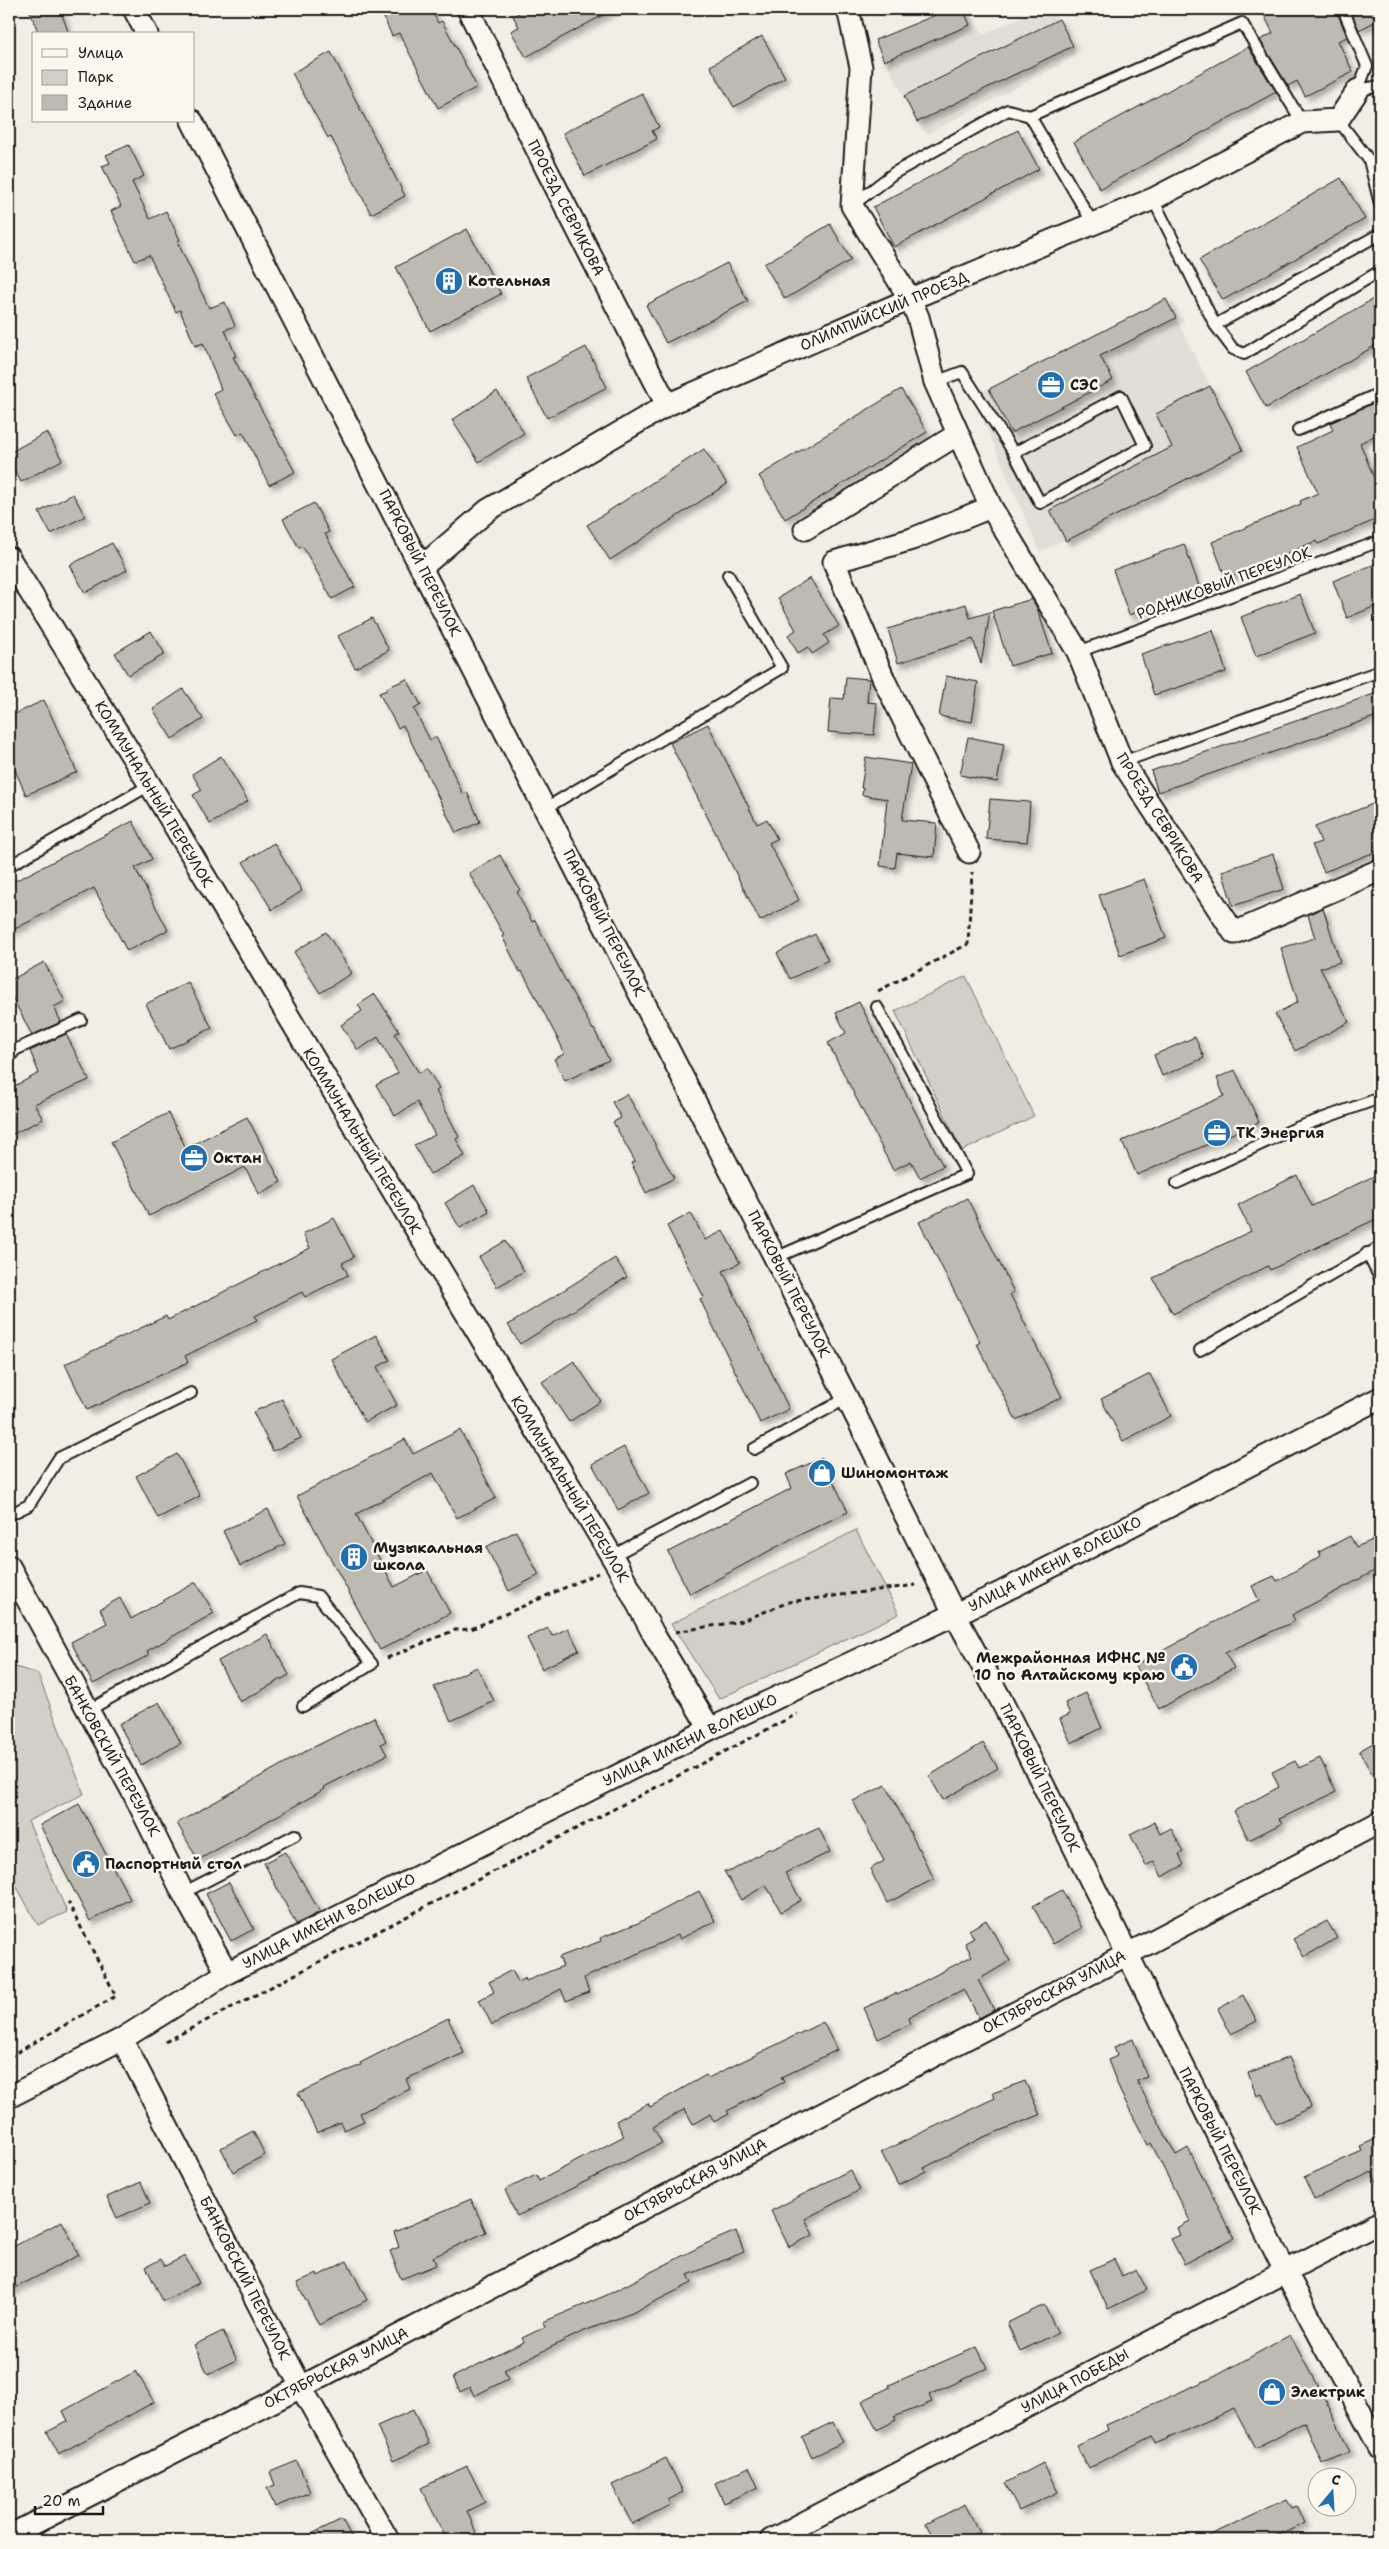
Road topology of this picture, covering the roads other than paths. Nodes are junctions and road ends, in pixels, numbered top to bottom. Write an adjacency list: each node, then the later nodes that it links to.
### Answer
1 (134, 9): 5 (street)
2 (468, 9): 22 (street, ПРОЕЗД СЕВРИКОВА)
3 (848, 9): 14 (street)
4 (1343, 9): 7 (lane)
5 (146, 32)
6 (1380, 86): 7 (lane)
7 (1358, 90): 9 (street)
8 (1030, 116): 11 (lane); 14 (lane); 15 (lane)
9 (1338, 120): 11 (street, ОЛИМПИЙСКИЙ ПРОЕЗД); 13 (lane)
10 (193, 122): 30 (street, ПАРКОВЫЙ ПЕРЕУЛОК)
11 (1302, 122): 12 (street, ОЛИМПИЙСКИЙ ПРОЕЗД)
12 (1153, 199): 15 (street, ОЛИМПИЙСКИЙ ПРОЕЗД); 19 (lane)
13 (1380, 204)
14 (852, 206): 18 (street, ПРОЕЗД СЕВРИКОВА)
15 (1092, 222): 18 (street, ОЛИМПИЙСКИЙ ПРОЕЗД)
16 (1380, 234): 19 (lane)
17 (1380, 271): 19 (lane)
18 (910, 299): 20 (street, ПРОЕЗД СЕВРИКОВА); 22 (street, ОЛИМПИЙСКИЙ ПРОЕЗД)
19 (1215, 325)
20 (935, 382): 24 (street, ПРОЕЗД СЕВРИКОВА); 25 (lane)
21 (1380, 392): 23 (lane)
22 (667, 405): 30 (street, ОЛИМПИЙСКИЙ ПРОЕЗД)
23 (1298, 430)
24 (958, 434): 26 (street, ПРОЕЗД СЕВРИКОВА); 27 (street)
25 (1014, 454): 25 (lane)
26 (991, 507): 32 (street, ПРОЕЗД СЕВРИКОВА); 37 (street)
27 (805, 529)
28 (1380, 541): 32 (lane, РОДНИКОВЫЙ ПЕРЕУЛОК)
29 (9, 558): 35 (street, КОММУНАЛЬНЫЙ ПЕРЕУЛОК)
30 (422, 567): 36 (street, ПАРКОВЫЙ ПЕРЕУЛОК)
31 (728, 575): 36 (lane)
32 (1078, 652): 34 (street, ПРОЕЗД СЕВРИКОВА)
33 (1380, 671): 34 (lane)
34 (1122, 762): 39 (street, ПРОЕЗД СЕВРИКОВА)
35 (150, 785): 38 (lane); 56 (street, КОММУНАЛЬНЫЙ ПЕРЕУЛОК)
36 (546, 808): 47 (street, ПАРКОВЫЙ ПЕРЕУЛОК)
37 (968, 852)
38 (9, 866)
39 (1380, 870)
40 (877, 1007): 47 (lane)
41 (81, 1020): 42 (lane)
42 (9, 1058)
43 (1380, 1098): 44 (lane)
44 (1177, 1183)
45 (1380, 1247): 46 (lane)
46 (1367, 1253): 48 (lane); 49 (lane)
47 (775, 1258): 51 (street, ПАРКОВЫЙ ПЕРЕУЛОК)
48 (1380, 1278)
49 (1200, 1350)
50 (191, 1393): 55 (lane)
51 (848, 1398): 53 (lane); 58 (street, ПАРКОВЫЙ ПЕРЕУЛОК)
52 (1380, 1398): 58 (street, УЛИЦА ИМЕНИ В.ОЛЕШКО)
53 (754, 1449)
54 (750, 1483): 56 (lane)
55 (9, 1515)
56 (614, 1560): 61 (street, КОММУНАЛЬНЫЙ ПЕРЕУЛОК)
57 (9, 1566): 60 (street, БАНКОВСКИЙ ПЕРЕУЛОК)
58 (954, 1613): 61 (street, УЛИЦА ИМЕНИ В.ОЛЕШКО); 65 (street, ПАРКОВЫЙ ПЕРЕУЛОК)
59 (303, 1706): 60 (lane)
60 (87, 1711): 64 (street, БАНКОВСКИЙ ПЕРЕУЛОК)
61 (710, 1728): 66 (street, УЛИЦА ИМЕНИ В.ОЛЕШКО)
62 (1380, 1822): 65 (street, ОКТЯБРЬСКАЯ УЛИЦА)
63 (295, 1835): 64 (lane)
64 (183, 1893): 66 (street, БАНКОВСКИЙ ПЕРЕУЛОК)
65 (1127, 1954): 70 (street, ПАРКОВЫЙ ПЕРЕУЛОК); 71 (street, ОКТЯБРЬСКАЯ УЛИЦА)
66 (227, 1973): 67 (street, УЛИЦА ИМЕНИ В.ОЛЕШКО)
67 (122, 2039): 68 (street, УЛИЦА ИМЕНИ В.ОЛЕШКО); 71 (street, БАНКОВСКИЙ ПЕРЕУЛОК)
68 (9, 2097)
69 (1380, 2222): 70 (street, УЛИЦА ПОБЕДЫ)
70 (1285, 2271): 72 (street, ПАРКОВЫЙ ПЕРЕУЛОК); 75 (street, УЛИЦА ПОБЕДЫ)
71 (301, 2387): 73 (street, ОКТЯБРЬСКАЯ УЛИЦА); 74 (street, БАНКОВСКИЙ ПЕРЕУЛОК)
72 (1380, 2448)
73 (9, 2536)
74 (388, 2540)
75 (771, 2540)

